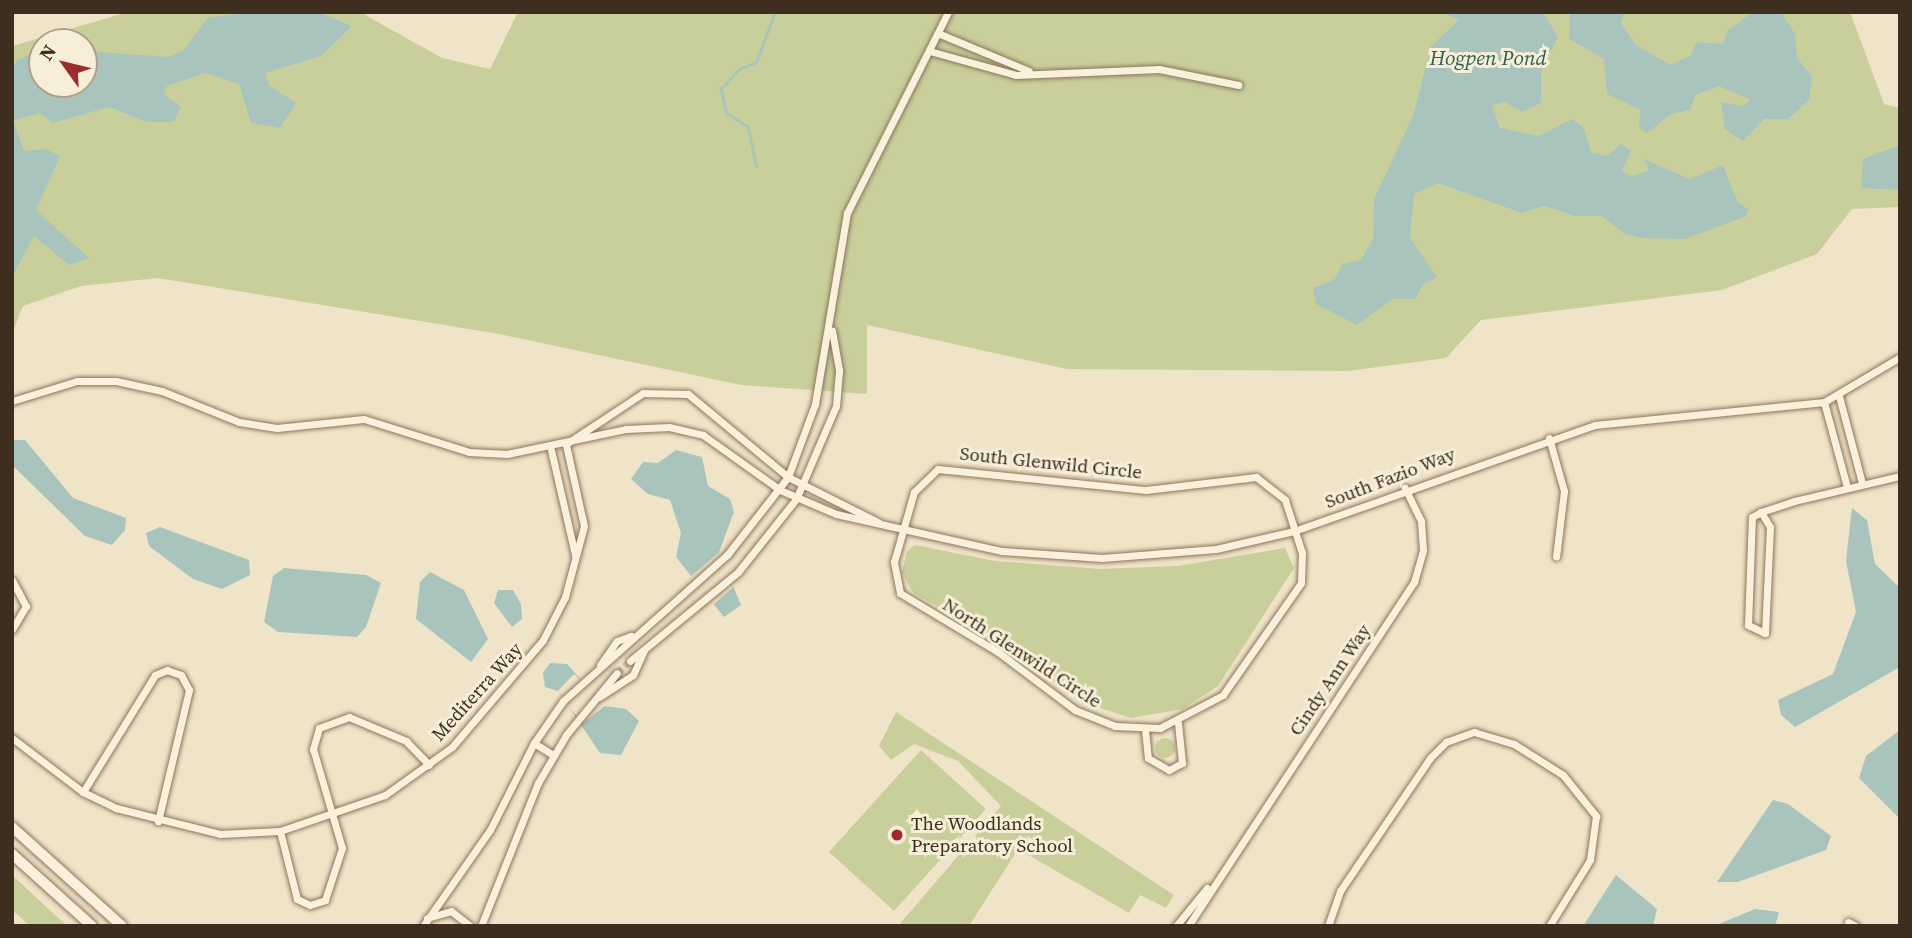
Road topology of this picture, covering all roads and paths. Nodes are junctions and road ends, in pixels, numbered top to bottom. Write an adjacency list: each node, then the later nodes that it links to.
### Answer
1 (948, 12): 2 (street)
2 (940, 34): 3 (street); 4 (street)
3 (933, 52): 4 (street); 6 (street)
4 (1029, 71): 5 (street)
5 (1238, 85)
6 (832, 327): 15 (street); 17 (street)
7 (1900, 357): 8 (street, South Fazio Way)
8 (1839, 396): 10 (street, South Fazio Way); 16 (street)
9 (12, 401): 13 (street)
10 (1824, 402): 11 (street, South Fazio Way); 18 (street)
11 (1549, 438): 19 (street, South Fazio Way); 26 (street)
12 (566, 445): 13 (street); 15 (street, South Fazio Way); 20 (street, South Fazio Way); 27 (street, Mediterra Way)
13 (551, 450): 27 (street)
14 (1900, 476): 16 (street)
15 (788, 477): 17 (street, South Fazio Way); 20 (street)
16 (1862, 483): 18 (street)
17 (805, 484): 21 (street); 23 (street, South Fazio Way)
18 (1847, 487): 22 (street)
19 (1405, 488): 25 (street, South Fazio Way); 48 (street, Cindy Ann Way)
20 (779, 490): 21 (street, South Fazio Way); 30 (street)
21 (796, 499): 23 (street, South Fazio Way); 31 (street)
22 (1761, 512): 22 (street)
23 (879, 522): 24 (street, South Fazio Way)
24 (902, 530): 25 (street, South Fazio Way); 25 (street, South Glenwild Circle); 36 (street, North Glenwild Circle)
25 (1294, 531): 35 (street, South Glenwild Circle)
26 (1556, 557)
27 (575, 563): 41 (street, Mediterra Way)
28 (12, 580): 29 (street)
29 (12, 629)
30 (632, 635): 31 (street); 39 (street)
31 (644, 649): 32 (street); 34 (street)
32 (630, 660)
33 (617, 673): 34 (street)
34 (599, 698): 40 (street)
35 (1178, 723): 37 (street, South Glenwild Circle); 37 (street)
36 (1115, 726): 37 (street, South Glenwild Circle)
37 (1144, 730)
38 (12, 738): 42 (street, Mediterra Way)
39 (534, 743): 40 (street); 49 (street)
40 (552, 755): 54 (street)
41 (429, 765): 43 (street, Mediterra Way); 43 (street)
42 (83, 792): 44 (street, Mediterra Way); 44 (street)
43 (332, 817): 46 (street, Mediterra Way); 46 (street)
44 (159, 821): 46 (street, Mediterra Way)
45 (12, 827): 52 (main road)
46 (280, 831)
47 (12, 854): 51 (main road)
48 (1217, 877): 55 (street, Cindy Ann Way); 56 (street, Cindy Ann Way)
49 (424, 922): 53 (street)
50 (1847, 922): 59 (street)
51 (92, 926)
52 (122, 926)
53 (470, 926)
54 (481, 926)
55 (1175, 926)
56 (1188, 926)
57 (1328, 926): 58 (street)
58 (1549, 926)
59 (1856, 926)

